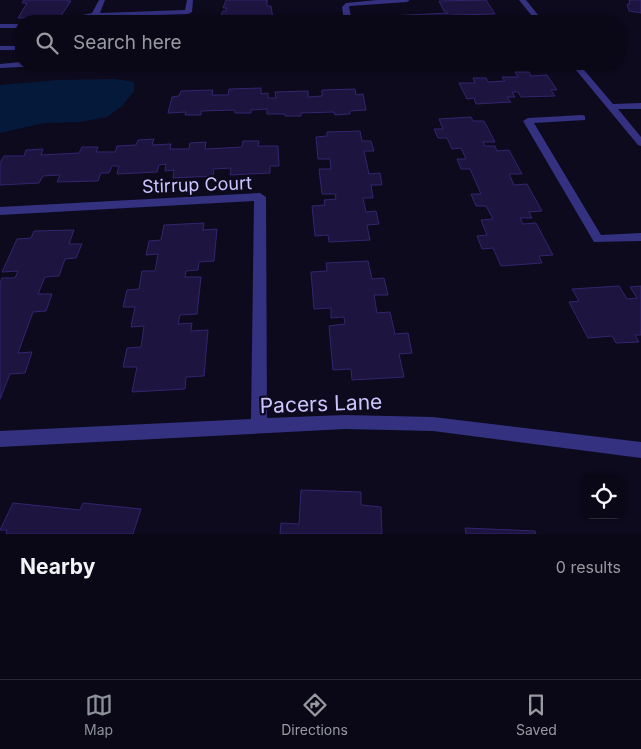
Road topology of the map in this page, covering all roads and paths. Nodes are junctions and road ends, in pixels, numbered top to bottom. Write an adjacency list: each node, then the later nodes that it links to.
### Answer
1 (102, 0): 6 (street)
2 (190, 0): 6 (street)
3 (406, 0): 5 (street)
4 (522, 0): 8 (street)
5 (361, 1): 7 (street)
6 (95, 15)
7 (347, 15)
8 (535, 15)
9 (0, 26): 10 (street)
10 (15, 26)
11 (0, 48): 12 (street)
12 (15, 48)
13 (15, 62): 14 (street)
14 (13, 65): 15 (street)
15 (0, 66)
16 (580, 70): 18 (street)
17 (641, 106): 18 (street)
18 (610, 107): 20 (street)
19 (582, 118): 22 (street)
20 (641, 143)
21 (0, 211): 23 (street, Stirrup Court)
22 (641, 237)
23 (259, 426): 24 (street, Pacers Lane); 25 (street, Pacers Lane)
24 (0, 439)
25 (641, 450)

